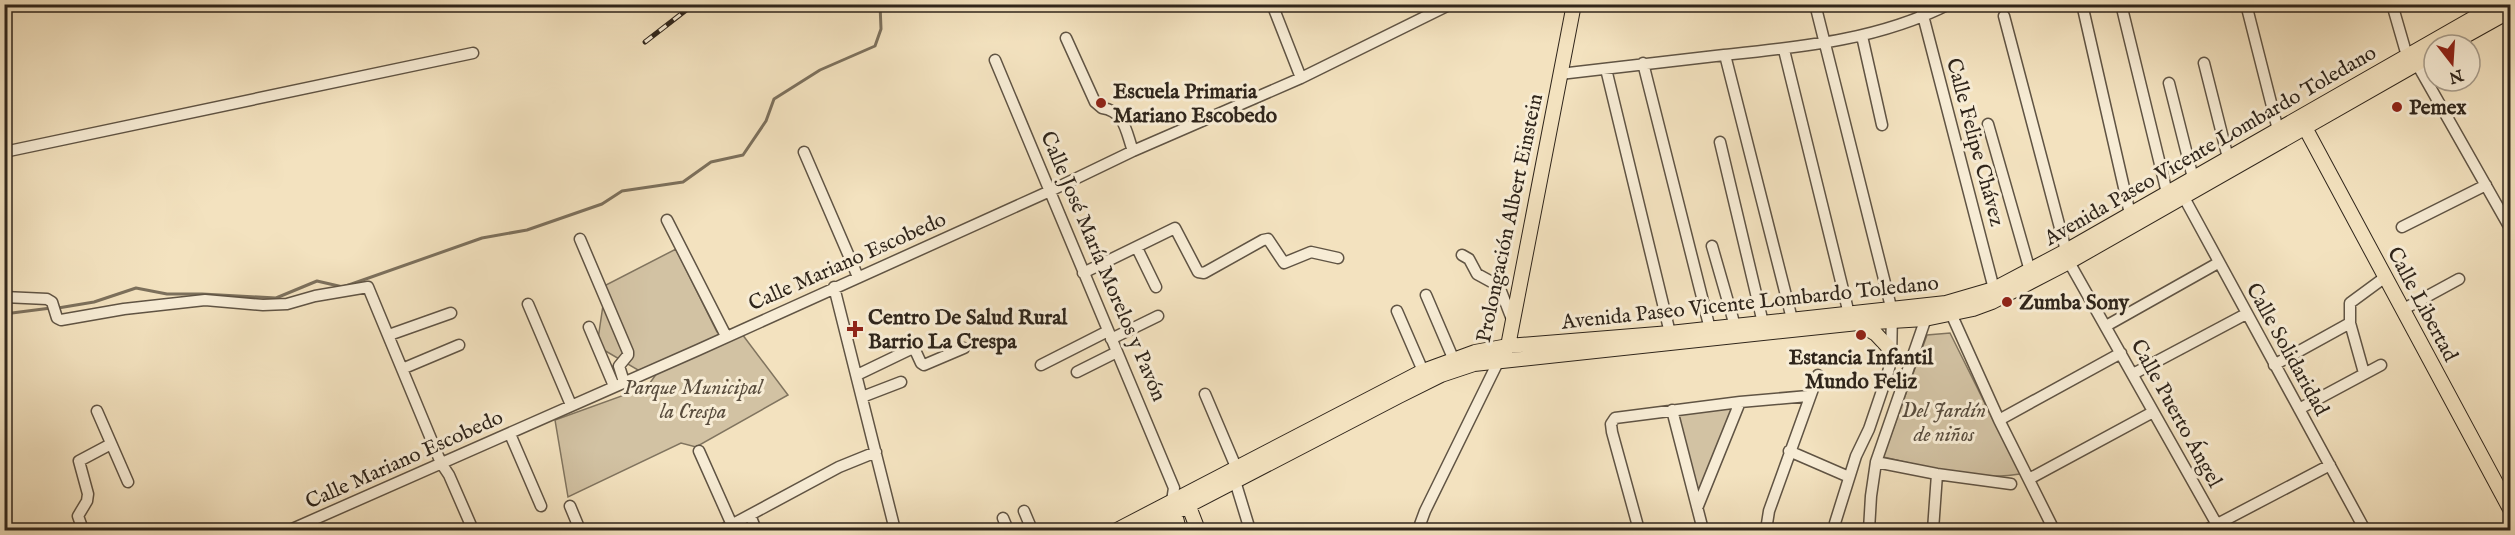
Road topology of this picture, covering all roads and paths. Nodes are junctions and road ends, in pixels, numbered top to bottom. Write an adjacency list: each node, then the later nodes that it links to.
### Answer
1 (1272, 4): 30 (street)
2 (1451, 4): 30 (street, Calle Mariano Escobedo)
3 (1574, 4): 29 (main road, Prolongación Albert Einstein)
4 (1815, 4): 19 (street)
5 (1920, 4): 14 (street, Calle Felipe Chávez)
6 (1949, 4): 14 (street)
7 (2082, 4): 45 (street)
8 (2121, 4): 44 (street, Calle Solidaridad)
9 (2246, 4): 35 (street)
10 (2392, 4): 24 (street)
11 (2498, 4): 15 (main road, Avenida Paseo Vicente Lombardo Toledano)
12 (2511, 11): 15 (main road, Avenida Paseo Vicente Lombardo Toledano)
13 (2004, 16): 53 (street, Calle Puerto Ángel)
14 (1923, 18): 17 (street); 63 (street, Calle Felipe Chávez)
15 (2464, 30): 16 (main road, Avenida Paseo Vicente Lombardo Toledano); 24 (main road, Avenida Paseo Vicente Lombardo Toledano)
16 (2461, 33)
17 (1862, 36): 19 (street); 34 (street)
18 (1066, 38): 39 (street)
19 (1825, 44): 20 (street); 74 (street)
20 (1784, 50): 22 (street); 76 (street)
21 (473, 53): 37 (street)
22 (1725, 55): 26 (street); 75 (street)
23 (2422, 57): 24 (main road, Avenida Paseo Vicente Lombardo Toledano)
24 (2413, 59): 32 (main road, Avenida Paseo Vicente Lombardo Toledano); 42 (street)
25 (995, 60): 43 (street, Calle José María Morelos y Pavón)
26 (1643, 63): 28 (street); 83 (street)
27 (2204, 63): 40 (street)
28 (1606, 69): 29 (street); 84 (street)
29 (1560, 74): 77 (main road, Prolongación Albert Einstein)
30 (1302, 78): 39 (street, Calle Mariano Escobedo)
31 (2169, 83): 41 (street)
32 (2303, 123): 35 (main road, Avenida Paseo Vicente Lombardo Toledano); 44 (main road, Avenida Paseo Vicente Lombardo Toledano); 59 (main road, Calle Libertad)
33 (1988, 124): 56 (street)
34 (1882, 125)
35 (2278, 130): 40 (main road, Avenida Paseo Vicente Lombardo Toledano)
36 (1720, 142): 78 (street)
37 (4, 152)
38 (804, 152): 58 (street)
39 (1133, 152): 43 (street, Calle Mariano Escobedo)
40 (2228, 158): 41 (main road, Avenida Paseo Vicente Lombardo Toledano)
41 (2193, 178): 44 (main road, Avenida Paseo Vicente Lombardo Toledano)
42 (2486, 185): 47 (street); 48 (street)
43 (1050, 191): 57 (street, Calle José María Morelos y Pavón); 58 (street, Calle Mariano Escobedo)
44 (2176, 192): 45 (main road, Avenida Paseo Vicente Lombardo Toledano); 53 (main road, Avenida Paseo Vicente Lombardo Toledano); 55 (street, Calle Solidaridad)
45 (2130, 214): 53 (main road, Avenida Paseo Vicente Lombardo Toledano)
46 (667, 220): 87 (street)
47 (2402, 227)
48 (2511, 228)
49 (580, 239): 107 (street)
50 (1712, 246): 80 (street)
51 (1137, 248): 54 (street); 57 (street); 62 (street)
52 (1462, 255): 77 (street)
53 (2067, 257): 56 (main road, Avenida Paseo Vicente Lombardo Toledano); 67 (main road, Avenida Paseo Vicente Lombardo Toledano); 81 (street, Calle Puerto Ángel)
54 (1338, 258)
55 (2218, 263): 72 (street, Calle Solidaridad); 81 (street)
56 (2030, 271): 63 (main road, Avenida Paseo Vicente Lombardo Toledano)
57 (1083, 273): 86 (street, Calle José María Morelos y Pavón)
58 (858, 277): 61 (street, Calle Mariano Escobedo)
59 (2384, 278): 68 (main road, Calle Libertad); 79 (street)
60 (2459, 279): 68 (street)
61 (834, 287): 87 (street, Calle Mariano Escobedo); 104 (street)
62 (1156, 287)
63 (1994, 289): 67 (main road, Avenida Paseo Vicente Lombardo Toledano)
64 (1426, 295): 94 (street)
65 (4, 297): 85 (street)
66 (528, 304): 112 (street)
67 (1949, 309): 71 (main road, Avenida Paseo Vicente Lombardo Toledano); 117 (street)
68 (2402, 310): 139 (main road, Calle Libertad)
69 (1397, 311): 100 (street)
70 (451, 313): 85 (street)
71 (1927, 313): 74 (main road, Avenida Paseo Vicente Lombardo Toledano); 120 (street)
72 (2246, 314): 97 (street, Calle Solidaridad); 103 (street)
73 (1158, 316): 86 (street)
74 (1892, 316): 76 (main road, Avenida Paseo Vicente Lombardo Toledano); 91 (street)
75 (1792, 319): 76 (main road, Avenida Paseo Vicente Lombardo Toledano); 78 (main road, Avenida Paseo Vicente Lombardo Toledano)
76 (1854, 319): 91 (main road); 95 (main road, Avenida Paseo Vicente Lombardo Toledano)
77 (1513, 322): 89 (main road, Prolongación Albert Einstein)
78 (1763, 323): 80 (main road, Avenida Paseo Vicente Lombardo Toledano)
79 (2350, 323): 97 (street); 102 (street)
80 (1735, 326): 83 (main road, Avenida Paseo Vicente Lombardo Toledano)
81 (2106, 326): 93 (street, Calle Puerto Ángel)
82 (589, 327): 107 (street)
83 (1710, 329): 84 (main road, Avenida Paseo Vicente Lombardo Toledano)
84 (1670, 333): 89 (main road, Avenida Paseo Vicente Lombardo Toledano)
85 (389, 335): 99 (street)
86 (1109, 335): 92 (street, Calle José María Morelos y Pavón); 96 (street)
87 (726, 336): 107 (street, Calle Mariano Escobedo)
88 (459, 345): 99 (street)
89 (1508, 346): 94 (main road, Avenida Paseo Vicente Lombardo Toledano); 95 (main road, Prolongación Albert Einstein)
90 (964, 348): 104 (street)
91 (1891, 350): 118 (street)
92 (1117, 352): 101 (street); 135 (street, Calle José María Morelos y Pavón)
93 (2121, 353): 103 (street, Calle Puerto Ángel); 117 (street)
94 (1453, 358): 100 (main road, Avenida Paseo Vicente Lombardo Toledano)
95 (1499, 360): 133 (main road, Avenida Paseo Vicente Lombardo Toledano); 159 (street, Prolongación Albert Einstein)
96 (1041, 365)
97 (2274, 365): 113 (street, Calle Solidaridad)
98 (2381, 365): 102 (street)
99 (402, 369): 126 (street)
100 (1423, 371): 128 (main road, Avenida Paseo Vicente Lombardo Toledano)
101 (1077, 372)
102 (2364, 373): 113 (street)
103 (2133, 374): 116 (street, Calle Puerto Ángel)
104 (857, 375): 110 (street)
105 (1818, 375): 109 (street)
106 (901, 382): 110 (street)
107 (619, 384): 112 (street, Calle Mariano Escobedo)
108 (1205, 394): 128 (street)
109 (1808, 396): 111 (street); 123 (street)
110 (862, 398): 124 (street)
111 (1740, 402): 114 (street); 138 (street)
112 (571, 405): 119 (street, Calle Mariano Escobedo)
113 (2299, 409): 127 (street, Calle Solidaridad)
114 (1671, 410): 138 (street); 160 (street)
115 (97, 411): 121 (street)
116 (2153, 412): 131 (street); 144 (street, Calle Puerto Ángel)
117 (1999, 420): 131 (street)
118 (1869, 429): 120 (street); 130 (street)
119 (510, 434): 126 (street, Calle Mariano Escobedo); 136 (street)
120 (1884, 434): 125 (street)
121 (111, 444): 132 (street); 145 (street)
122 (699, 451): 143 (street)
123 (1789, 451): 130 (street); 162 (street)
124 (876, 452): 141 (street); 151 (street)
125 (1876, 462): 129 (street); 164 (street)
126 (441, 463): 146 (street, Calle Mariano Escobedo); 147 (street)
127 (2330, 465): 144 (street); 168 (street, Calle Solidaridad)
128 (1236, 467): 135 (main road, Avenida Paseo Vicente Lombardo Toledano)
129 (1937, 474): 134 (street); 165 (street)
130 (1849, 477): 163 (street)
131 (2029, 479): 166 (street)
132 (128, 482)
133 (1235, 482): 135 (main road, Avenida Paseo Vicente Lombardo Toledano); 158 (street)
134 (2011, 484)
135 (1179, 500): 154 (main road, Avenida Paseo Vicente Lombardo Toledano); 155 (main road, Avenida Paseo Vicente Lombardo Toledano); 156 (main road, Calle José María Morelos y Pavón); 157 (main road, Calle José María Morelos y Pavón)
136 (541, 506)
137 (570, 506): 148 (street)
138 (1698, 506): 161 (street)
139 (2511, 509)
140 (1024, 511): 153 (street)
141 (750, 515): 143 (street); 150 (street)
142 (1003, 518): 152 (street)
143 (732, 525): 149 (street)
144 (2219, 528): 167 (street)
145 (83, 531)
146 (290, 531)
147 (473, 531)
148 (580, 531)
149 (722, 531)
150 (756, 531)
151 (895, 531)
152 (1008, 531)
153 (1032, 531)
154 (1117, 531)
155 (1141, 531)
156 (1179, 531)
157 (1198, 531)
158 (1250, 531)
159 (1418, 531)
160 (1639, 531)
161 (1703, 531)
162 (1766, 531)
163 (1835, 531)
164 (1869, 531)
165 (1933, 531)
166 (2054, 531)
167 (2206, 531)
168 (2365, 531)

